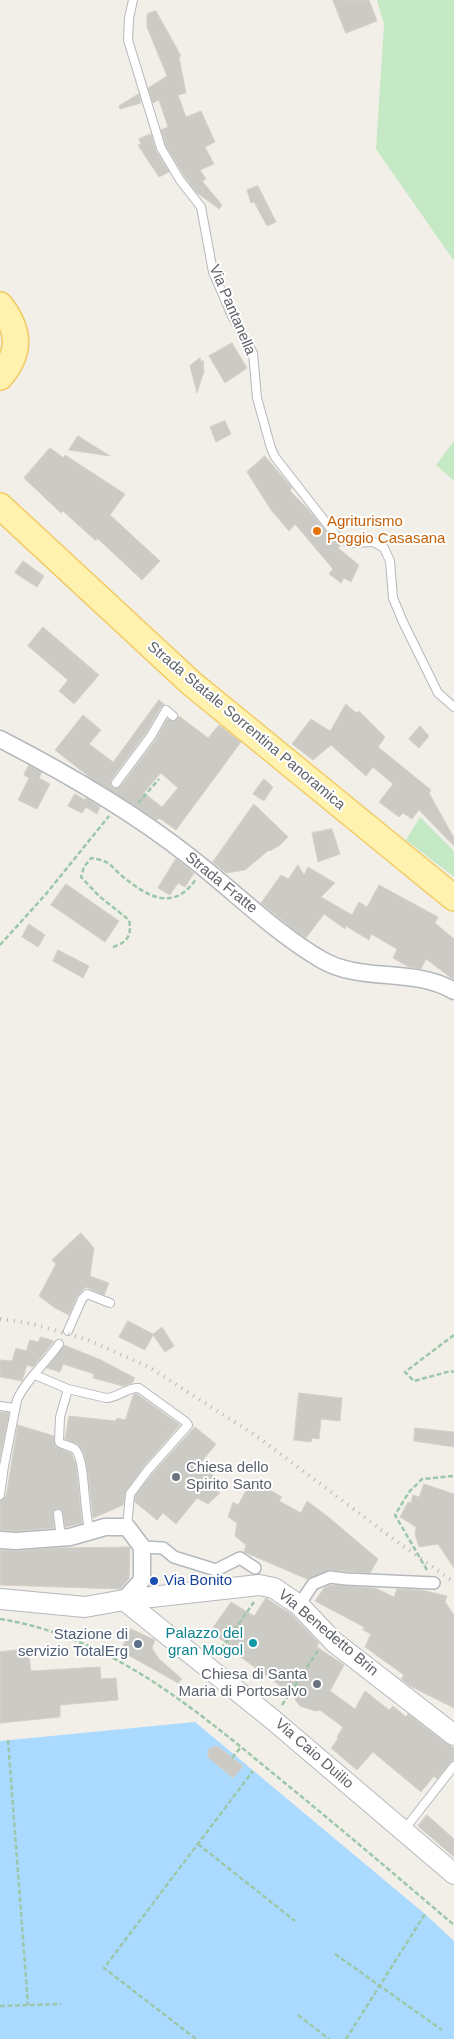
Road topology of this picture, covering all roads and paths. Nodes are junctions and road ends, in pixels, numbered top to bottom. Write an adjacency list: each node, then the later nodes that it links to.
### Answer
1 (133, 0): 5 (lane, Via Pantanella)
2 (0, 305): 3 (main road)
3 (0, 377)
4 (0, 506): 12 (main road, Strada Statale Sorrentina Panoramica)
5 (454, 707)
6 (173, 716): 9 (lane)
7 (0, 739): 10 (street, Strada Fratte)
8 (159, 779): 10 (path)
9 (116, 783)
10 (123, 810): 13 (path); 15 (street, Strada Fratte)
11 (201, 872): 14 (path)
12 (454, 898)
13 (0, 945)
14 (113, 947)
15 (454, 991)
16 (110, 1303): 17 (lane)
17 (68, 1331)
18 (454, 1335): 20 (path)
19 (59, 1344): 21 (lane)
20 (454, 1372)
21 (35, 1375): 22 (lane); 24 (lane)
22 (68, 1389): 28 (lane); 29 (lane)
23 (0, 1406): 24 (lane)
24 (15, 1408): 26 (lane)
25 (454, 1476): 34 (path)
26 (0, 1495)
27 (58, 1514): 30 (lane)
28 (127, 1527): 29 (street); 32 (street)
29 (90, 1531): 30 (street)
30 (61, 1537): 31 (street)
31 (0, 1540)
32 (142, 1547): 33 (street); 37 (street)
33 (255, 1568)
34 (434, 1582): 38 (street)
35 (265, 1586): 37 (street, Via Benedetto Brin); 38 (street, Via Benedetto Brin); 41 (path)
36 (0, 1599): 37 (street, Via Benedetto Brin)
37 (124, 1600): 41 (street, Via Caio Duilio)
38 (299, 1605): 40 (street, Via Benedetto Brin)
39 (0, 1619): 45 (path)
40 (328, 1636): 42 (path); 43 (street, Via Benedetto Brin)
41 (208, 1666): 42 (street, Via Caio Duilio)
42 (272, 1719): 49 (street, Via Caio Duilio)
43 (454, 1735)
44 (8, 1740): 58 (path)
45 (241, 1747): 46 (path); 54 (path)
46 (232, 1758)
47 (454, 1766): 49 (lane)
48 (253, 1771): 50 (path)
49 (403, 1831): 51 (street, Via Caio Duilio)
50 (198, 1844): 53 (path); 62 (path)
51 (454, 1874)
52 (425, 1914): 56 (path)
53 (295, 1921)
54 (454, 1925)
55 (336, 1954): 56 (path)
56 (380, 1985): 61 (path); 64 (path)
57 (61, 2004): 58 (path)
58 (28, 2005): 59 (path)
59 (0, 2006)
60 (298, 2015): 63 (path)
61 (442, 2030)
62 (196, 2039)
63 (329, 2039)
64 (346, 2039)

